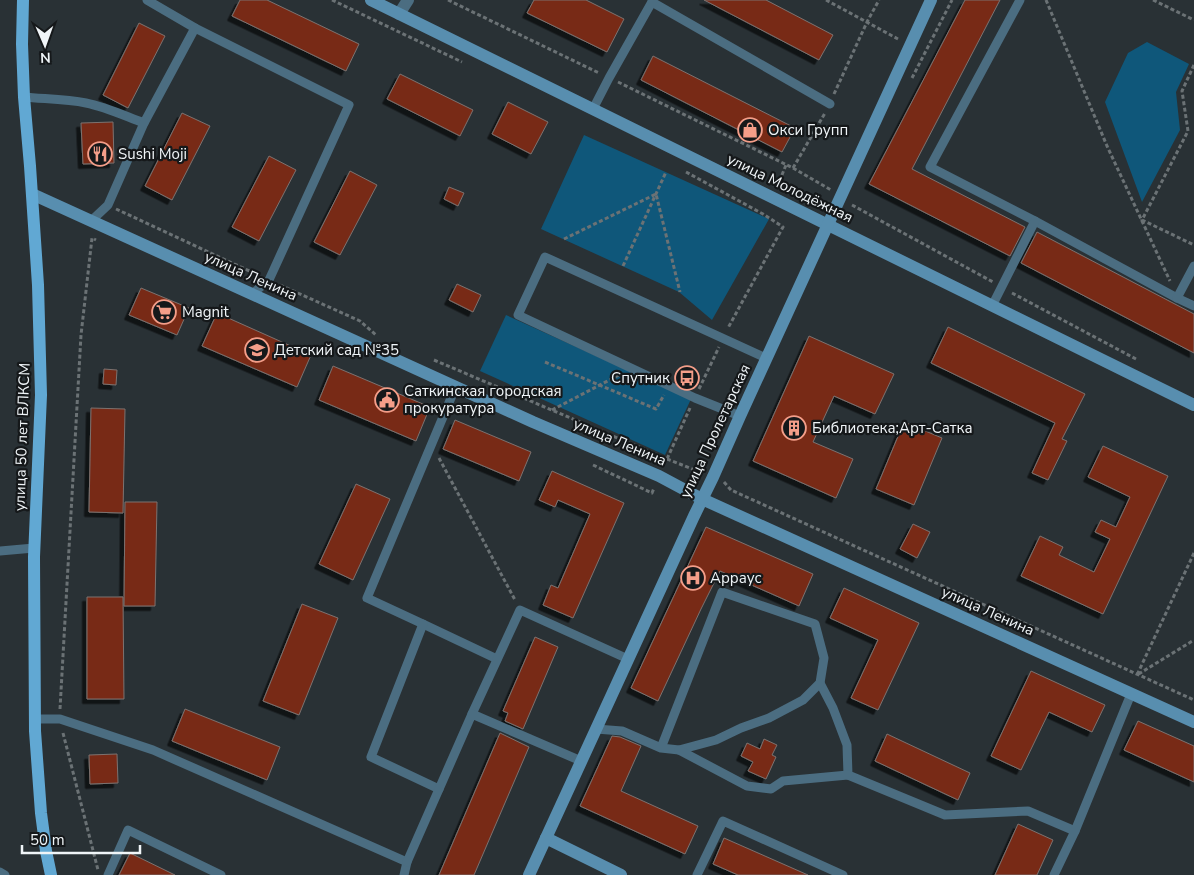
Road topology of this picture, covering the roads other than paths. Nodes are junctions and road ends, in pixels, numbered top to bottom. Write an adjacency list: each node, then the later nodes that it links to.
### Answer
1 (23, 0): 10 (main road, улица 50 лет ВЛКСМ)
2 (147, 0): 9 (lane)
3 (371, 0): 8 (main road, улица Молодёжная)
4 (408, 0): 8 (street)
5 (931, 0): 17 (main road, улица Пролетарская)
6 (1020, 0): 16 (lane)
7 (653, 1): 11 (lane); 12 (lane)
8 (399, 14): 12 (main road, улица Молодёжная)
9 (195, 28): 13 (lane); 19 (lane)
10 (24, 97): 13 (lane); 14 (main road, улица 50 лет ВЛКСМ)
11 (830, 104)
12 (593, 110): 17 (main road, улица Молодёжная)
13 (144, 123): 15 (lane)
14 (32, 194): 15 (main road, улица Ленина); 28 (main road, улица 50 лет ВЛКСМ)
15 (91, 221): 19 (main road, улица Ленина)
16 (1035, 221): 20 (lane); 21 (lane)
17 (828, 225): 21 (main road, улица Молодёжная); 23 (main road, улица Пролетарская)
18 (1194, 266): 20 (lane)
19 (252, 294): 24 (main road, улица Ленина)
20 (1177, 298): 22 (lane)
21 (992, 306): 25 (main road, улица Молодёжная)
22 (1194, 306)
23 (766, 358): 26 (main road, улица Пролетарская); 26 (lane)
24 (456, 386): 27 (main road, улица Ленина); 30 (lane)
25 (1194, 405)
26 (740, 416): 27 (main road, улица Пролетарская)
27 (702, 499): 32 (main road, улица Пролетарская); 34 (main road, улица Ленина)
28 (34, 548): 29 (lane); 36 (main road, улица 50 лет ВЛКСМ)
29 (0, 551)
30 (423, 624): 31 (lane); 43 (lane)
31 (497, 659): 32 (lane); 35 (lane)
32 (628, 659): 38 (main road, улица Пролетарская)
33 (820, 683): 39 (lane); 40 (lane); 42 (lane)
34 (1131, 694): 37 (main road, улица Ленина); 44 (lane)
35 (472, 714): 41 (lane); 43 (lane)
36 (34, 719): 46 (lane); 49 (main road, улица 50 лет ВЛКСМ)
37 (1194, 722)
38 (596, 729): 39 (lane); 41 (main road, улица Пролетарская)
39 (660, 748): 40 (lane)
40 (679, 750): 42 (lane)
41 (581, 760): 45 (main road, улица Пролетарская)
42 (848, 775): 44 (lane)
43 (439, 789): 46 (lane)
44 (1075, 831): 57 (lane)
45 (546, 838): 53 (main road, улица Пролетарская); 54 (main road)
46 (407, 862): 52 (lane)
47 (0, 872): 48 (lane)
48 (5, 875)
49 (51, 875)
50 (108, 875): 51 (lane)
51 (221, 875)
52 (404, 875)
53 (529, 875)
54 (621, 875)
55 (697, 875): 56 (lane)
56 (843, 875)
57 (1054, 875)

